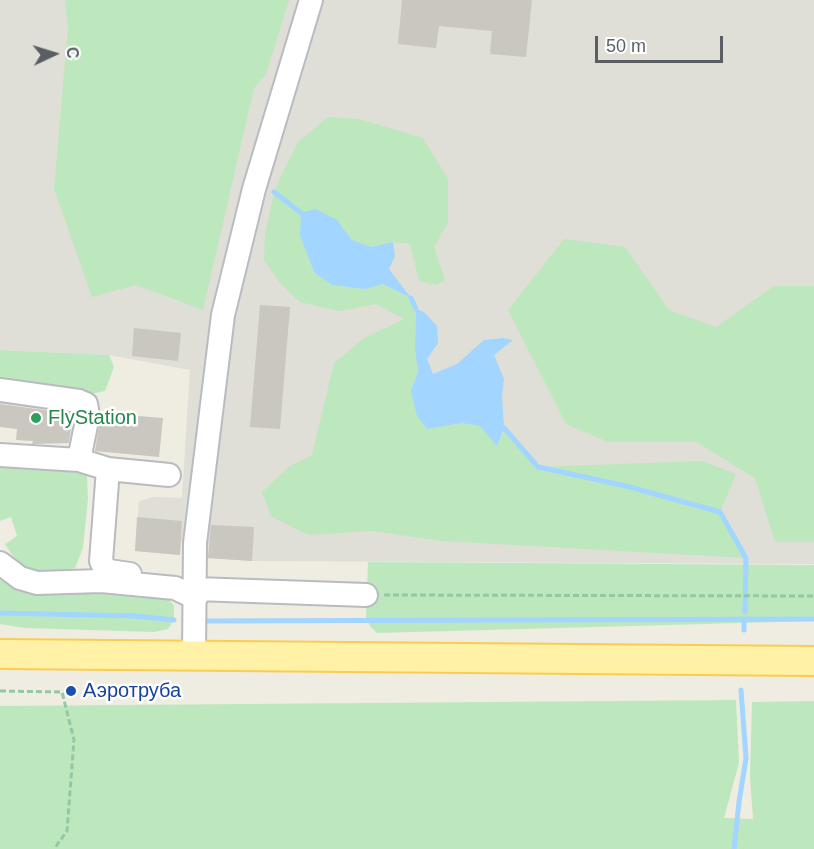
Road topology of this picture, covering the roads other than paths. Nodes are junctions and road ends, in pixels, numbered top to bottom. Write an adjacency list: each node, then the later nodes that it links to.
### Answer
1 (311, 0): 9 (lane)
2 (0, 390): 4 (lane)
3 (0, 455): 4 (lane)
4 (79, 460): 5 (lane)
5 (108, 469): 6 (lane); 8 (lane)
6 (169, 475)
7 (0, 563): 8 (lane)
8 (101, 571): 9 (lane)
9 (189, 592): 10 (lane); 12 (lane)
10 (366, 595)
11 (0, 654): 12 (main road)
12 (194, 655): 13 (main road)
13 (814, 661)

